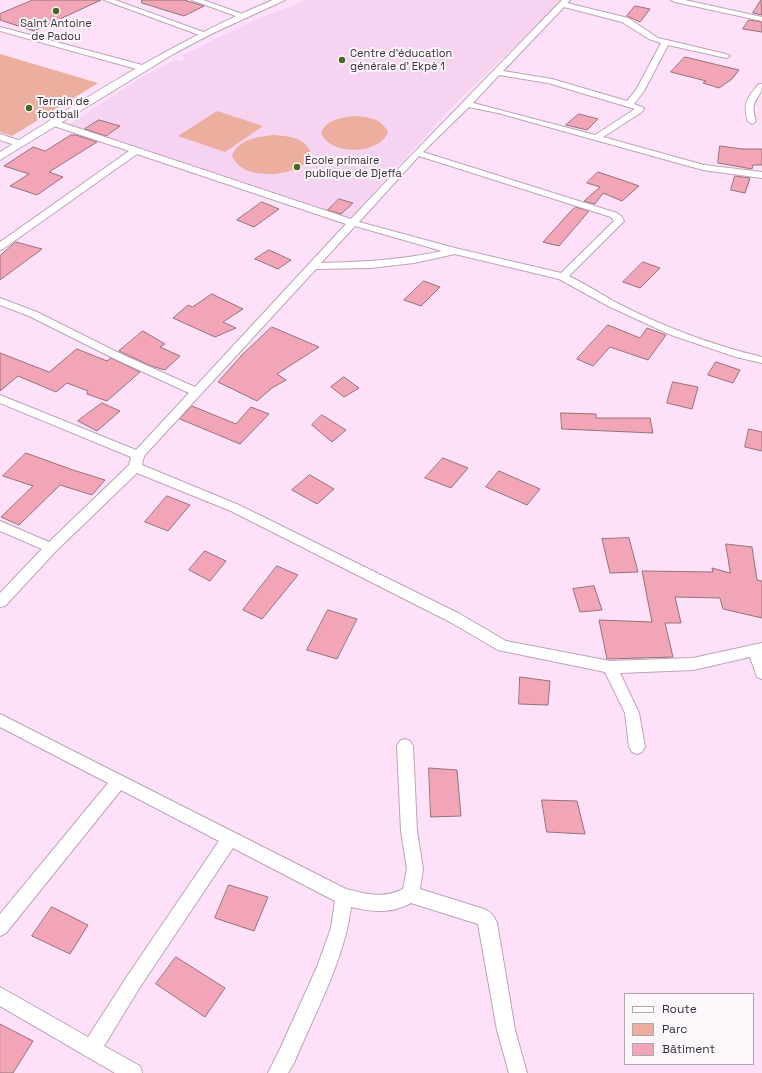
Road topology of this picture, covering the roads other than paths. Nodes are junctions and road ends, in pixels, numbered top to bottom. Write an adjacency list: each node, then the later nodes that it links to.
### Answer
1 (108, 0): 9 (street)
2 (196, 0): 6 (street)
3 (675, 0): 7 (street)
4 (277, 1): 6 (street)
5 (564, 2): 10 (street); 13 (street)
6 (244, 16): 9 (street)
7 (762, 18)
8 (0, 29): 12 (street)
9 (205, 34): 12 (street)
10 (666, 42): 11 (street); 16 (street)
11 (726, 56)
12 (143, 68): 18 (street)
13 (498, 72): 15 (street); 16 (street)
14 (762, 86): 17 (street)
15 (466, 104): 20 (street); 23 (street)
16 (629, 104): 20 (street)
17 (752, 122)
18 (54, 123): 21 (street); 22 (street)
19 (0, 137): 21 (street)
20 (596, 138): 25 (street)
21 (21, 144): 24 (street)
22 (136, 150): 26 (street); 27 (street)
23 (417, 153): 26 (street); 30 (street)
24 (0, 157)
25 (762, 175)
26 (353, 223): 28 (street); 29 (street)
27 (0, 247)
28 (454, 251): 29 (street); 30 (street)
29 (313, 266): 33 (street)
30 (563, 277): 32 (street)
31 (0, 301): 33 (street)
32 (762, 360)
33 (197, 392): 35 (street)
34 (0, 398): 35 (street)
35 (137, 461): 37 (street); 40 (street)
36 (0, 526): 37 (street)
37 (51, 548): 38 (street)
38 (0, 602)
39 (758, 650): 40 (street); 41 (street)
40 (610, 667): 44 (street)
41 (762, 673)
42 (0, 720): 45 (street)
43 (405, 746): 47 (street)
44 (636, 746)
45 (119, 781): 46 (street); 49 (street)
46 (230, 839): 48 (street); 51 (street)
47 (410, 894): 48 (street); 54 (street)
48 (344, 897): 53 (street)
49 (0, 928)
50 (0, 996): 51 (street)
51 (91, 1049): 52 (street)
52 (133, 1073)
53 (277, 1073)
54 (518, 1073)

